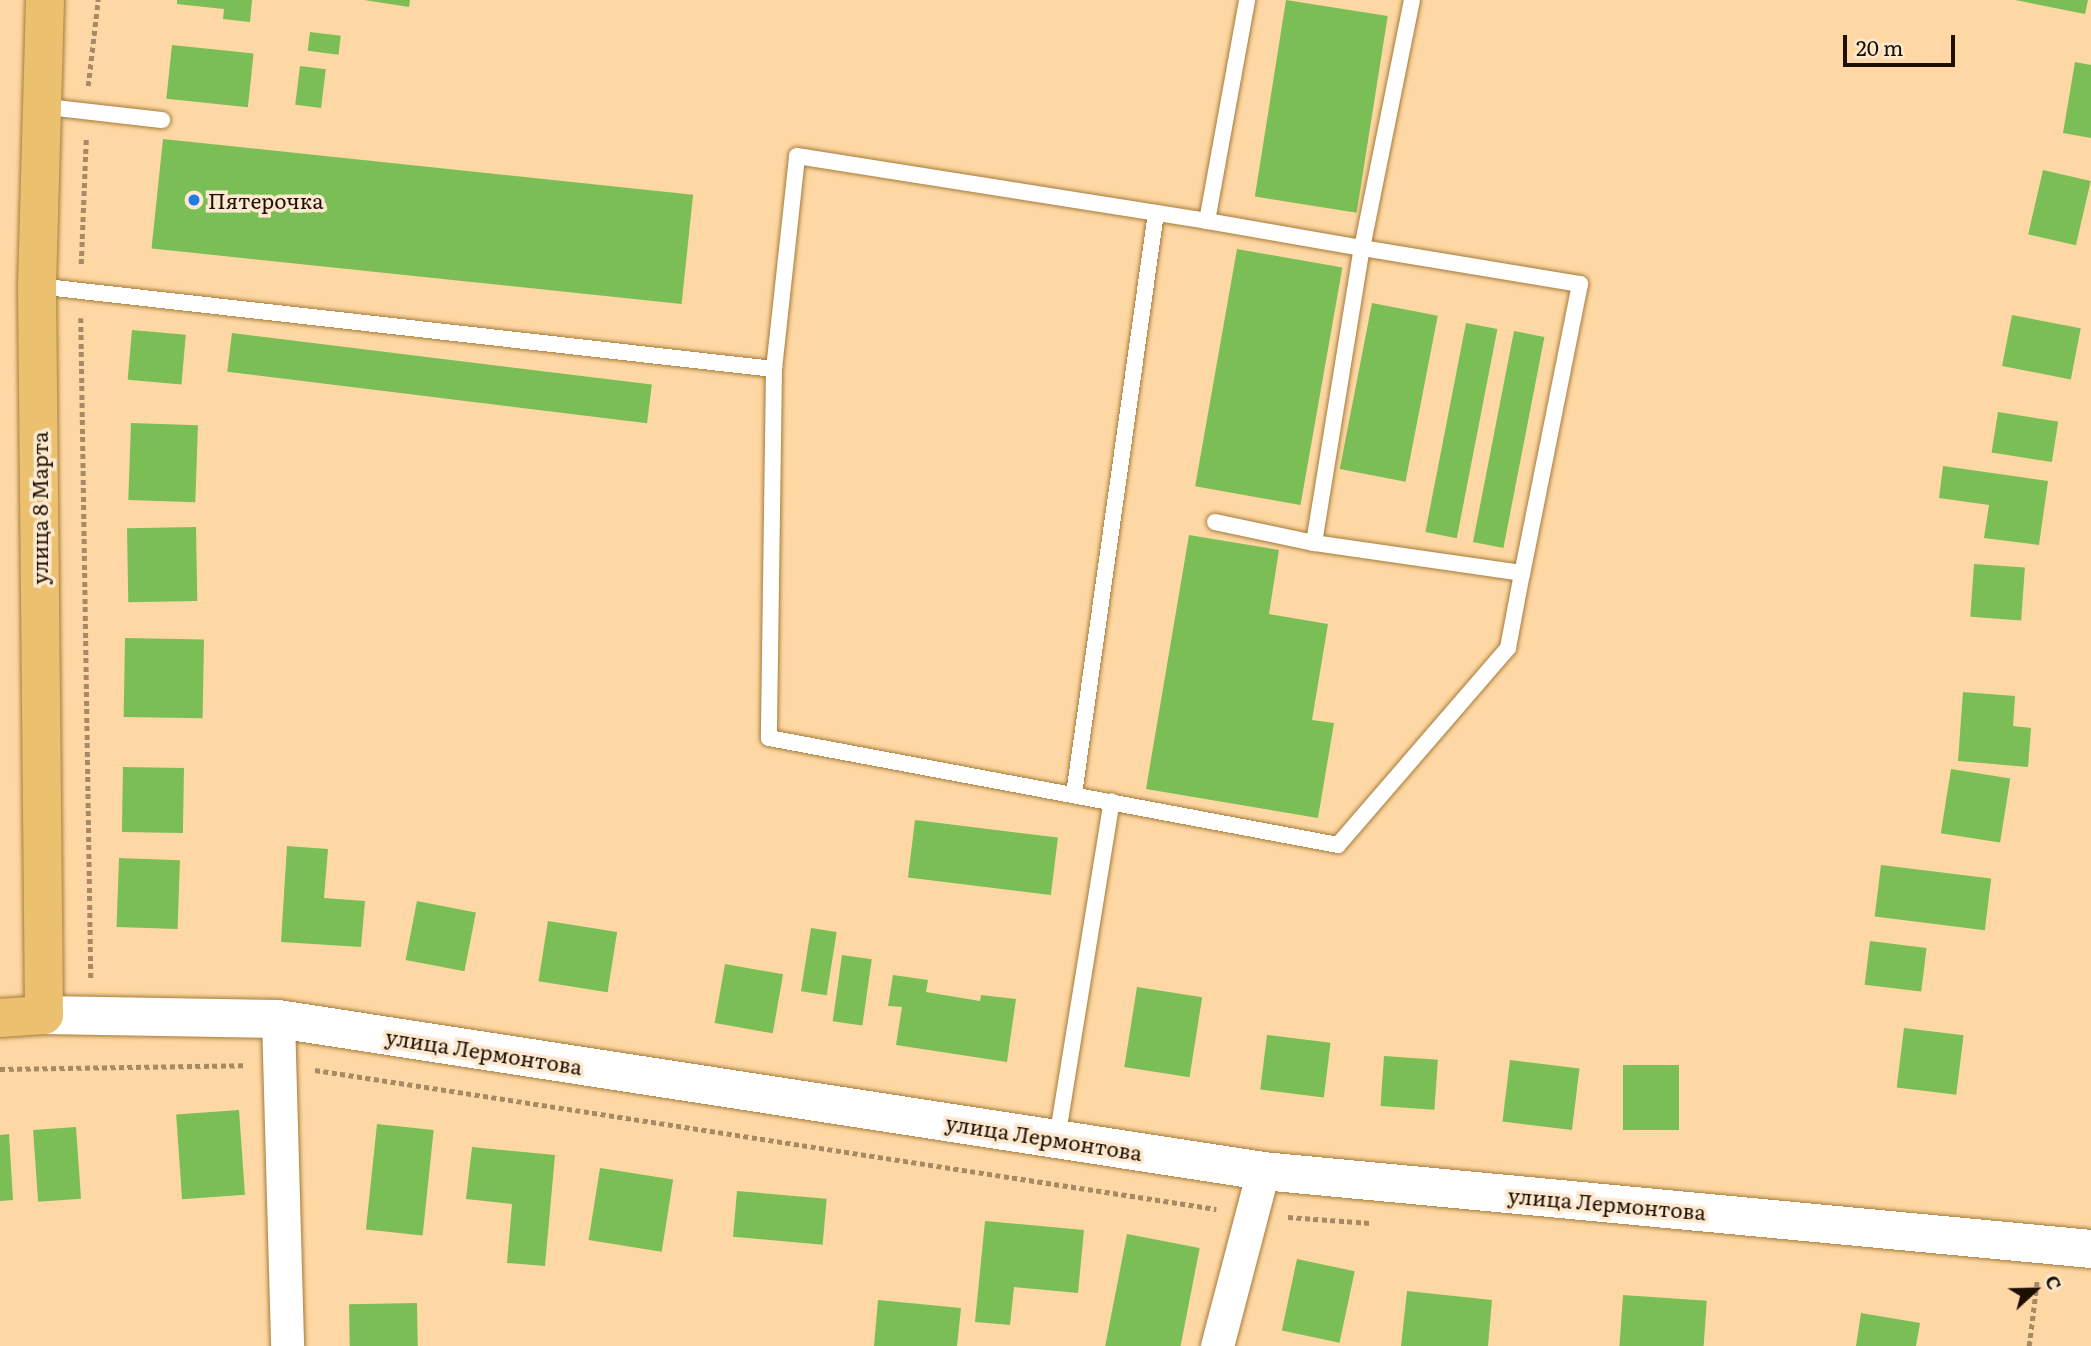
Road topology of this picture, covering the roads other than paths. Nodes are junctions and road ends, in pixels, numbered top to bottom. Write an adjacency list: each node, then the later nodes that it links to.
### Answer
1 (45, 0): 4 (main road, улица 8 Марта)
2 (1247, 0): 7 (lane)
3 (1412, 0): 8 (lane)
4 (39, 106): 5 (lane); 9 (main road, улица 8 Марта)
5 (162, 120)
6 (1156, 213): 7 (lane); 10 (lane); 14 (lane)
7 (1207, 221): 8 (lane)
8 (1362, 248): 12 (lane); 13 (lane)
9 (37, 286): 10 (lane); 16 (main road, улица 8 Марта)
10 (774, 369): 14 (lane)
11 (1215, 522): 12 (lane)
12 (1314, 543): 13 (lane)
13 (1522, 573): 15 (lane)
14 (1074, 794): 15 (lane)
15 (1112, 801): 19 (lane)
16 (44, 1015): 17 (main road, улица Лермонтова); 18 (street, улица Лермонтова)
17 (0, 1018)
18 (278, 1019): 19 (street, улица Лермонтова); 22 (street)
19 (1057, 1139): 20 (street, улица Лермонтова)
20 (1263, 1171): 21 (street, улица Лермонтова); 23 (street)
21 (2091, 1249)
22 (288, 1346)
23 (1217, 1346)

